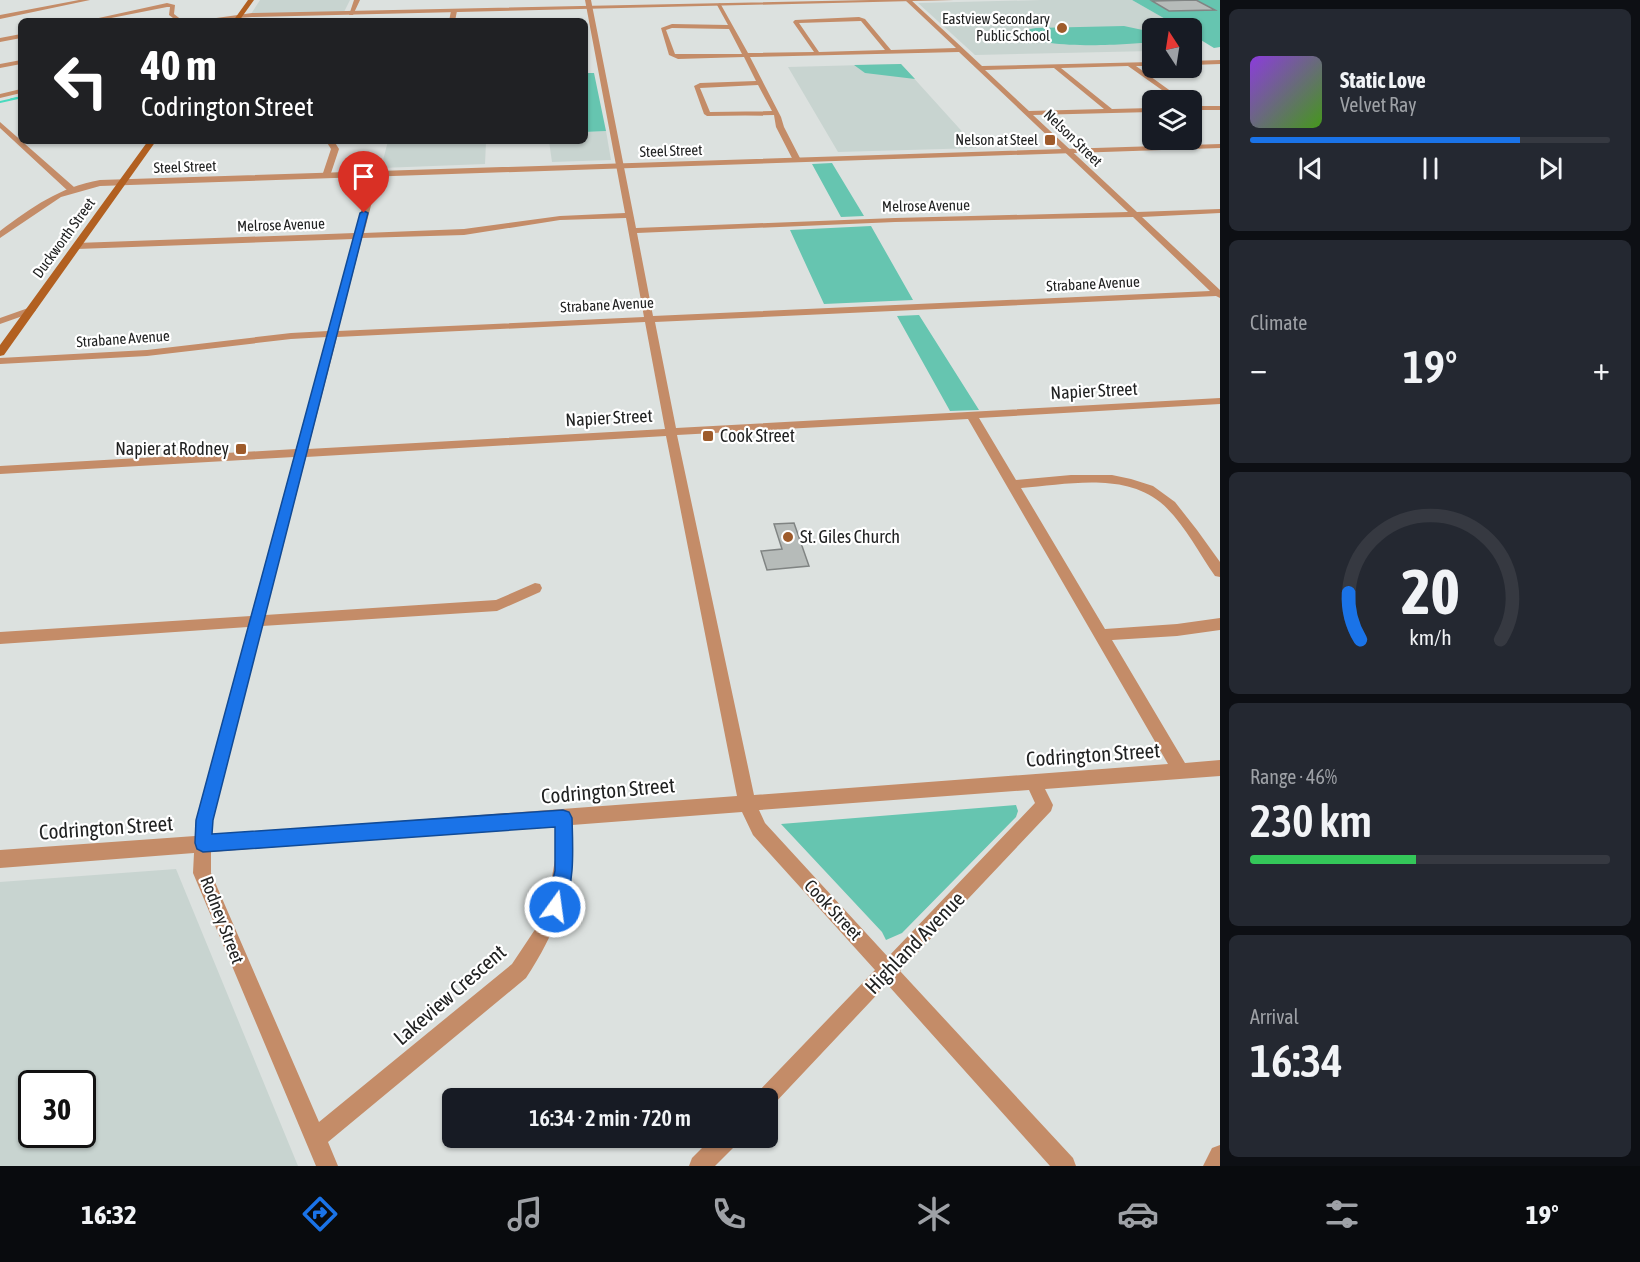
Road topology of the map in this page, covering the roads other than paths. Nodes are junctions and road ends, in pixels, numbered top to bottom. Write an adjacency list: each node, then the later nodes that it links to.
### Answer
1 (87, 0): 10 (street)
2 (252, 0): 13 (main road)
3 (357, 0): 9 (street)
4 (951, 0): 5 (street)
5 (908, 1): 7 (street); 18 (street, Nelson Street)
6 (588, 4): 7 (street); 8 (street); 49 (street, Cook Street)
7 (720, 5): 15 (street)
8 (454, 11): 9 (street); 14 (street)
9 (351, 14): 13 (street)
10 (0, 17)
11 (103, 18): 12 (street)
12 (176, 18)
13 (238, 18)
14 (453, 18)
15 (731, 27): 21 (street); 21 (street)
16 (18, 37): 17 (street)
17 (0, 40)
18 (961, 50): 19 (street); 29 (street, Nelson Street)
19 (890, 52): 20 (street); 20 (street)
20 (818, 54): 21 (street)
21 (746, 55): 31 (street)
22 (1202, 62): 23 (street); 30 (street)
23 (1220, 62)
24 (18, 63): 27 (street)
25 (1129, 64): 26 (street); 28 (street); 32 (street)
26 (1142, 64)
27 (0, 66)
28 (1055, 66): 29 (street); 38 (street)
29 (981, 68): 40 (street, Nelson Street)
30 (1214, 69)
31 (760, 83): 39 (street); 39 (street)
32 (1166, 90)
33 (18, 92): 34 (street)
34 (0, 96)
35 (1202, 108): 36 (street)
36 (1220, 108)
37 (1142, 110): 38 (street)
38 (1110, 111): 40 (street)
39 (776, 113): 48 (street)
40 (1028, 113): 47 (street, Nelson Street)
41 (0, 124): 42 (street)
42 (18, 140)
43 (22, 144): 53 (street)
44 (150, 144): 52 (main road, Duckworth Street)
45 (332, 144): 51 (street)
46 (1220, 146): 47 (street, Steel Street)
47 (1068, 151): 48 (street, Steel Street); 56 (street, Nelson Street)
48 (797, 160): 49 (street, Steel Street)
49 (619, 166): 50 (street, Steel Street); 55 (street, Cook Street)
50 (375, 174): 51 (street, Steel Street); 59 (street, Rodney Street)
51 (326, 176): 52 (street, Steel Street)
52 (122, 182): 53 (street, Steel Street); 60 (main road, Duckworth Street)
53 (71, 189): 58 (street, Steel Street)
54 (1220, 212): 56 (street, Melrose Avenue)
55 (628, 215): 57 (street, Cook Street); 59 (street, Melrose Avenue)
56 (1135, 215): 57 (street, Melrose Avenue); 61 (street, Nelson Street)
57 (632, 231): 63 (street, Cook Street)
58 (0, 235)
59 (358, 236): 60 (street, Melrose Avenue); 65 (street, Rodney Street)
60 (77, 246): 62 (main road, Duckworth Street)
61 (1219, 294): 63 (street, Strabane Avenue)
62 (31, 310): 64 (street); 66 (main road, Duckworth Street)
63 (649, 318): 65 (street, Strabane Avenue); 70 (street, Cook Street)
64 (0, 321)
65 (332, 334): 67 (street, Strabane Avenue); 71 (street, Rodney Street)
66 (0, 353)
67 (0, 361)
68 (1220, 401): 69 (street, Napier Street)
69 (972, 416): 70 (street, Napier Street); 73 (street)
70 (671, 433): 71 (street, Napier Street); 83 (street, Cook Street)
71 (300, 453): 72 (street, Napier Street); 76 (street, Rodney Street)
72 (0, 470)
73 (1012, 484): 74 (street); 78 (street)
74 (1220, 572)
75 (535, 588): 76 (street)
76 (257, 620): 79 (street); 85 (street, Rodney Street)
77 (1220, 624): 78 (street)
78 (1101, 635): 81 (street)
79 (0, 638)
80 (1220, 768): 81 (street, Codrington Street)
81 (1181, 771): 82 (street, Codrington Street)
82 (1033, 782): 83 (street, Codrington Street); 87 (street, Highland Avenue)
83 (747, 803): 84 (street, Codrington Street); 87 (street, Cook Street)
84 (563, 818): 85 (street, Codrington Street); 89 (street, Lakeview Crescent)
85 (203, 843): 86 (street, Codrington Street); 89 (street, Rodney Street)
86 (0, 859)
87 (888, 971): 88 (street, Highland Avenue); 94 (street, Cook Street)
88 (776, 1088)
89 (315, 1139): 92 (street, Rodney Street)
90 (717, 1148): 93 (street)
91 (1220, 1156): 95 (street)
92 (327, 1166)
93 (700, 1166)
94 (1065, 1166)
95 (1214, 1166)

